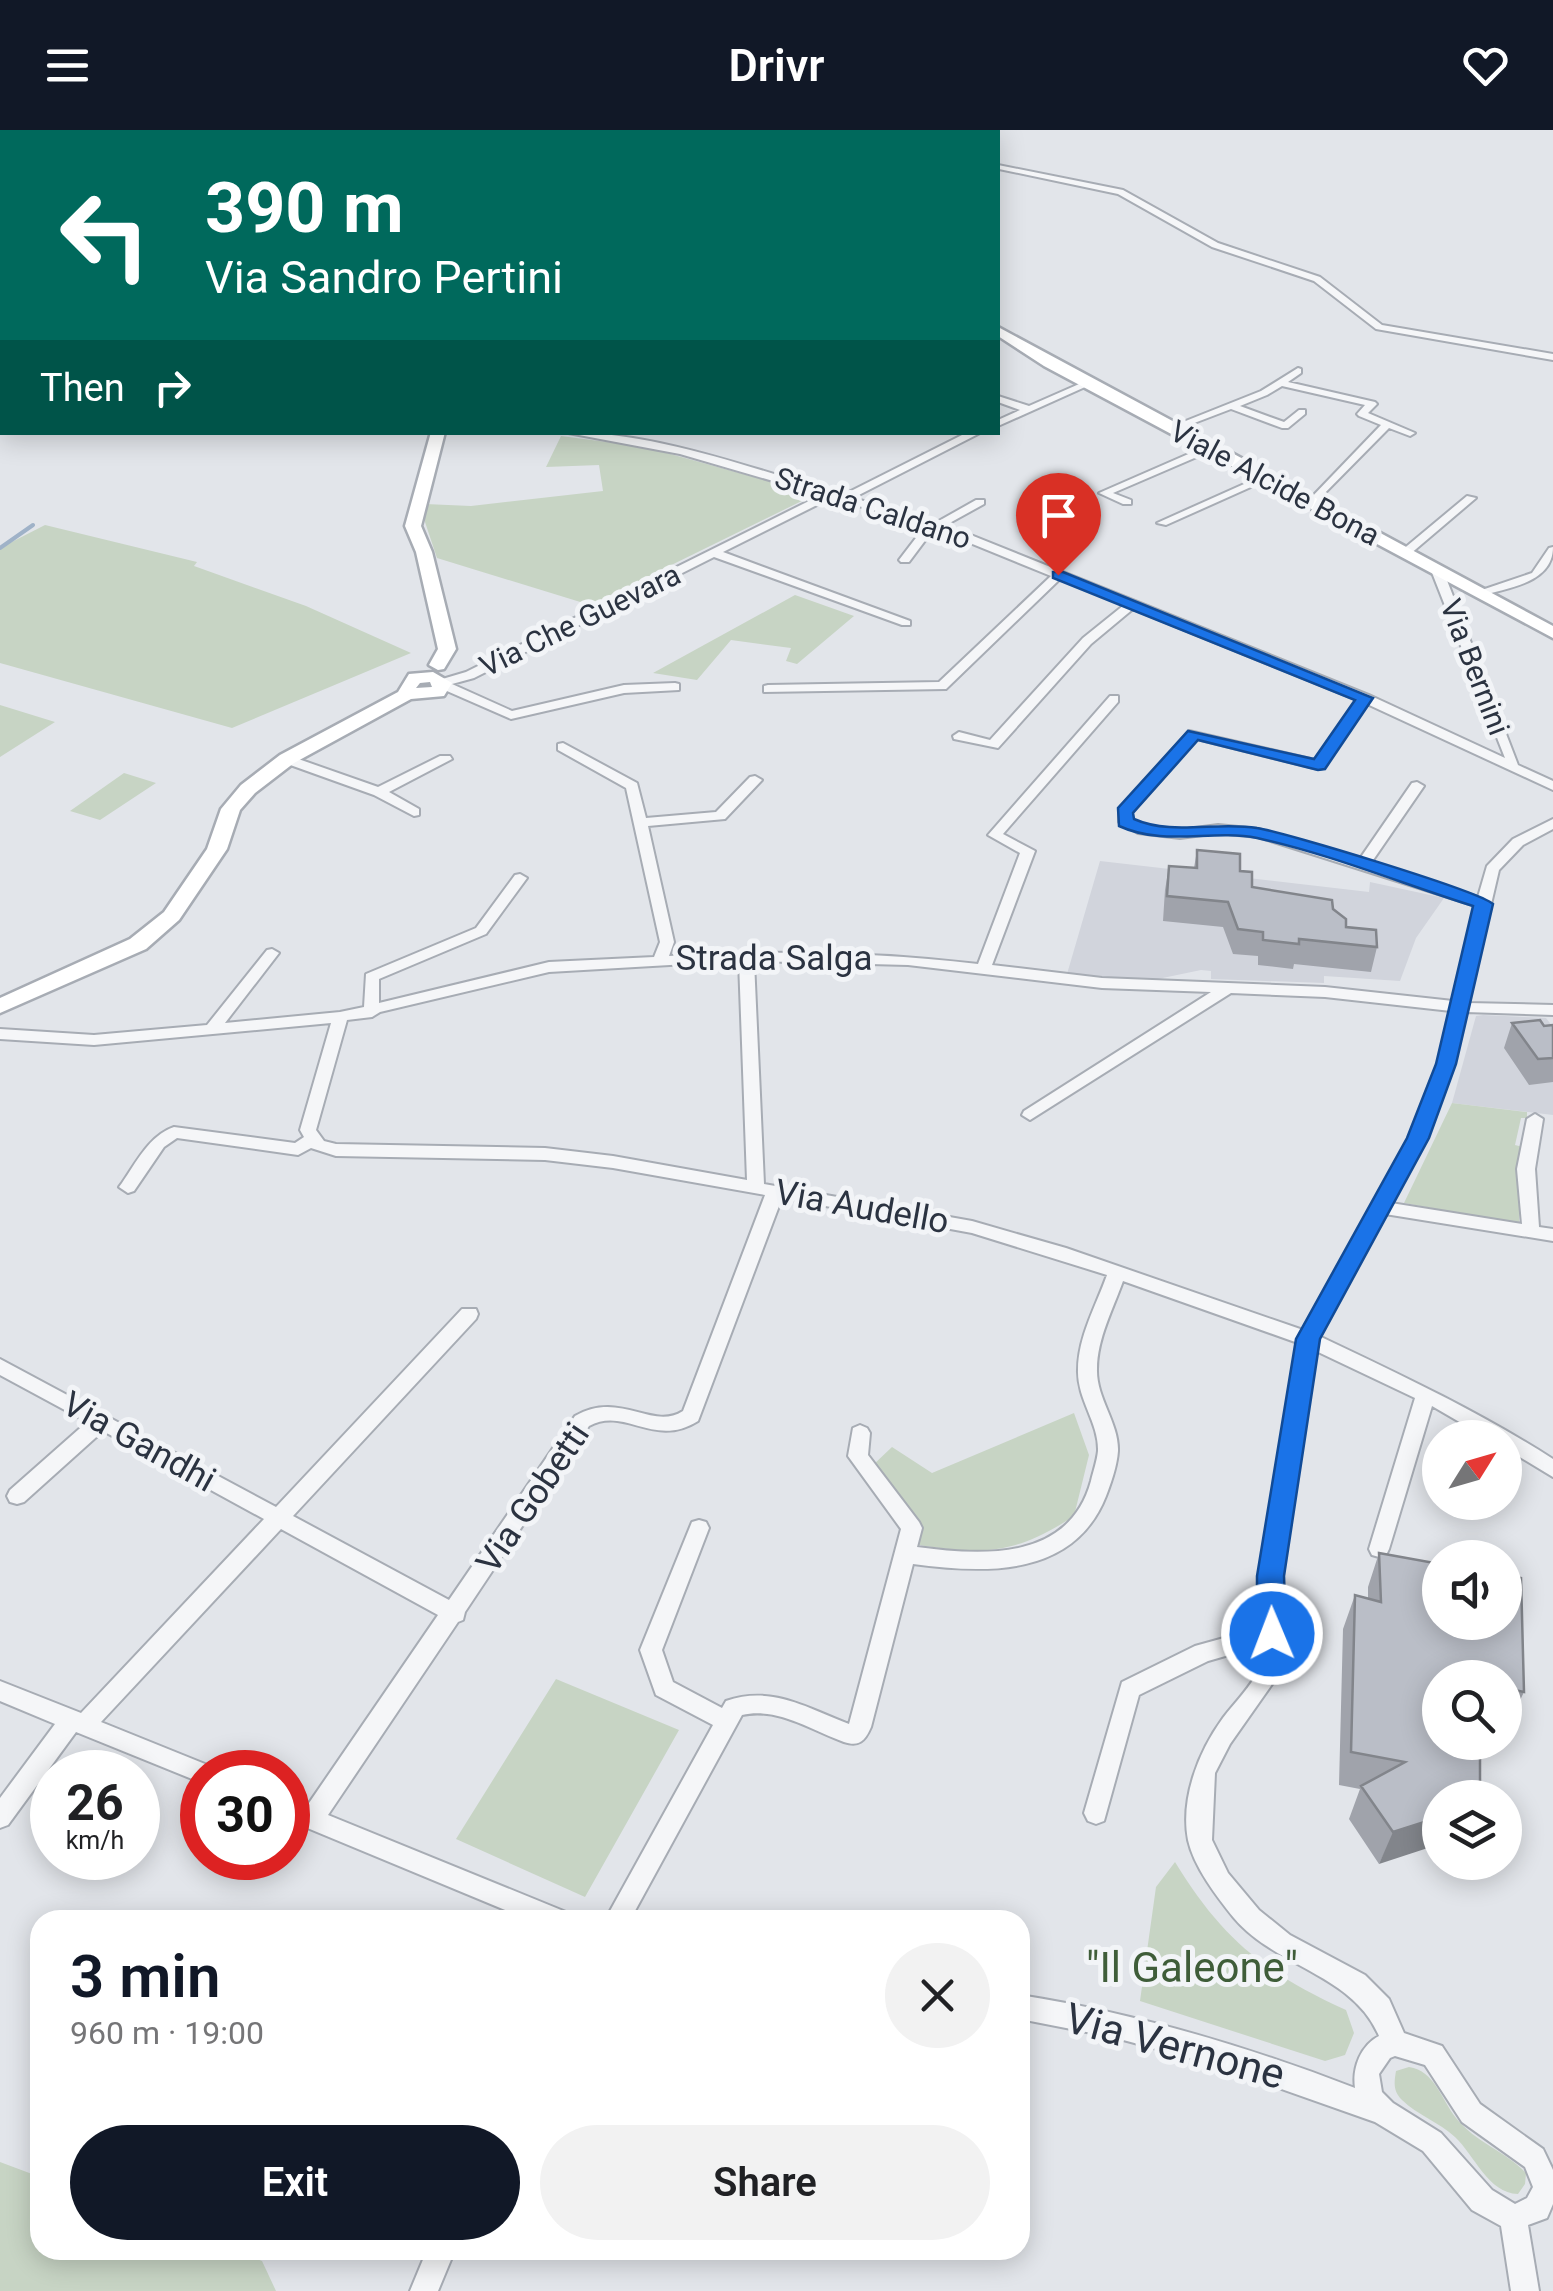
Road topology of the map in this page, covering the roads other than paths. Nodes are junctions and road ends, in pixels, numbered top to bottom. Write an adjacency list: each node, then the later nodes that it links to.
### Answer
1 (1000, 169): 3 (street)
2 (1000, 332): 5 (street, Viale Alcide Bona)
3 (1553, 357)
4 (1298, 371): 6 (street)
5 (1088, 383): 9 (street); 13 (street, Viale Alcide Bona)
6 (1282, 384): 8 (street); 12 (street)
7 (1000, 400): 9 (street)
8 (1232, 406): 10 (street); 13 (street)
9 (1028, 409): 11 (street)
10 (1302, 412)
11 (1000, 422)
12 (1388, 424): 14 (street); 24 (street)
13 (1173, 428): 18 (street, Viale Alcide Bona)
14 (1410, 433)
15 (437, 435): 37 (street)
16 (587, 435): 20 (street, Strada Caldano)
17 (970, 435): 20 (street, Via Che Guevara)
18 (1210, 448): 19 (street, Viale Alcide Bona); 23 (street)
19 (1266, 478): 24 (street, Viale Alcide Bona); 25 (street)
20 (838, 496): 26 (street, Strada Caldano); 28 (street, Via Che Guevara)
21 (1470, 498): 29 (street)
22 (980, 502): 26 (street)
23 (1127, 502)
24 (1312, 503): 29 (street, Viale Alcide Bona)
25 (1162, 523)
26 (936, 525): 30 (street); 32 (street, Strada Caldano)
27 (1553, 550): 33 (street)
28 (714, 553): 35 (street, Via Che Guevara); 37 (street, Via Che Guevara)
29 (1405, 553): 31 (street, Viale Alcide Bona)
30 (905, 560)
31 (1437, 570): 33 (street, Viale Alcide Bona); 46 (street, Via Bernini)
32 (1058, 575): 34 (street, Strada Caldano); 39 (street)
33 (1479, 593): 36 (street, Viale Alcide Bona)
34 (1131, 605): 40 (street, Strada Caldano); 42 (street)
35 (906, 623)
36 (1553, 634)
37 (440, 677): 38 (street); 44 (street)
38 (675, 687)
39 (768, 689)
40 (1365, 698): 46 (street, Strada Caldano); 54 (street)
41 (1114, 699): 60 (street)
42 (959, 736)
43 (563, 747): 53 (street)
44 (287, 759): 50 (street); 62 (street)
45 (445, 759): 50 (street)
46 (1512, 763): 49 (street, Strada Caldano)
47 (755, 780): 53 (street)
48 (1416, 786): 54 (street)
49 (1553, 786)
50 (379, 792): 51 (street)
51 (414, 812)
52 (1553, 823): 56 (street)
53 (640, 824): 59 (street)
54 (1362, 866): 56 (street)
55 (520, 878): 65 (street)
56 (1484, 904): 63 (street)
57 (272, 953): 67 (street)
58 (746, 956): 59 (street, Strada Salga); 60 (street, Strada Salga); 73 (street)
59 (660, 958): 65 (street, Strada Salga)
60 (983, 970): 61 (street, Strada Salga)
61 (1228, 988): 63 (street, Strada Salga); 69 (street)
62 (0, 1006)
63 (1462, 1006): 64 (street, Strada Salga); 74 (street)
64 (1553, 1010)
65 (372, 1012): 66 (street, Strada Salga)
66 (340, 1017): 67 (street, Strada Salga); 71 (street)
67 (212, 1029): 68 (street, Strada Salga)
68 (0, 1034)
69 (1030, 1115)
70 (1535, 1119): 75 (street)
71 (312, 1140): 72 (street, Via Audello); 73 (street, Via Audello)
72 (128, 1187)
73 (766, 1189): 77 (street, Via Audello); 92 (street, Via Gobetti)
74 (1379, 1207): 75 (street); 79 (street)
75 (1531, 1232): 76 (street)
76 (1553, 1236)
77 (1117, 1271): 79 (street, Via Audello); 91 (street)
78 (468, 1314): 88 (street)
79 (1308, 1339): 81 (street, Via Audello); 93 (street)
80 (0, 1366): 83 (street, Via Gandhi)
81 (1426, 1395): 82 (street, Via Audello); 90 (street)
82 (1471, 1420)
83 (101, 1421): 87 (street); 88 (street, Via Gandhi)
84 (860, 1434): 91 (street)
85 (1522, 1449): 86 (street, Via Audello)
86 (1553, 1469)
87 (17, 1496)
88 (278, 1518): 92 (street, Via Gandhi); 96 (street)
89 (699, 1528): 95 (street)
90 (1379, 1549)
91 (905, 1554): 95 (street)
92 (455, 1614): 100 (street, Via Gobetti)
93 (1272, 1634): 98 (street); 104 (street)
94 (0, 1691): 96 (street)
95 (726, 1720): 102 (street)
96 (79, 1721): 97 (street); 99 (street)
97 (180, 1764)
98 (1096, 1813)
99 (0, 1818)
100 (312, 1819): 101 (street)
101 (533, 1910)
102 (623, 1910)
103 (1030, 2009): 105 (street, Via Vernone)
104 (1395, 2043): 105 (street); 106 (street)
105 (1384, 2112): 107 (street, Via Vernone)
106 (1544, 2159): 107 (street)
107 (1513, 2218): 110 (street)
108 (437, 2260): 109 (street)
109 (424, 2291)
110 (1525, 2291)

